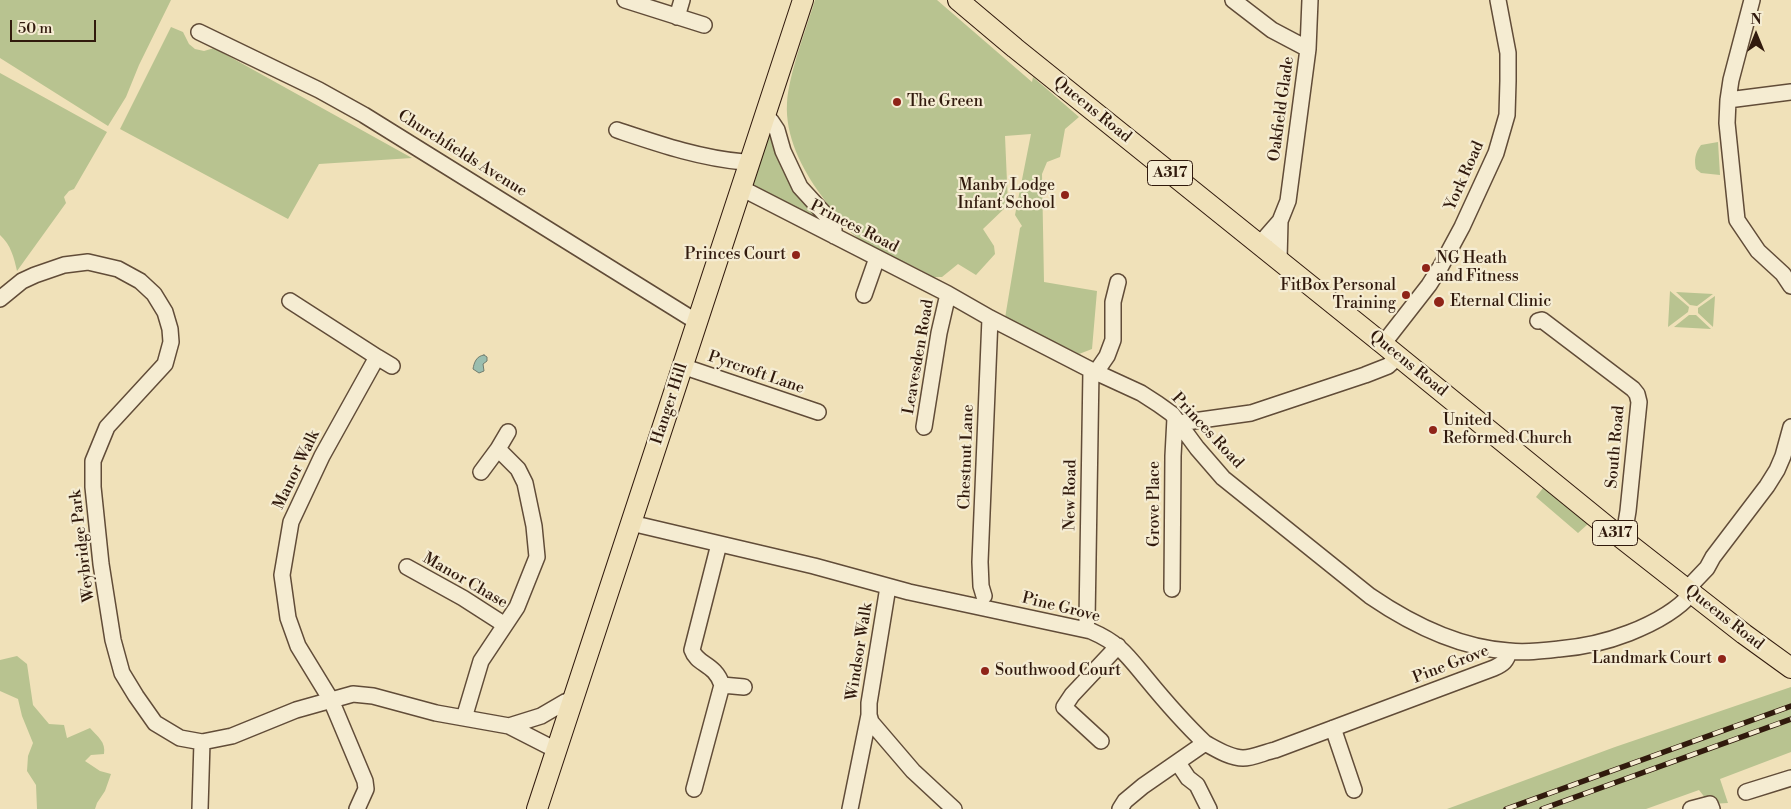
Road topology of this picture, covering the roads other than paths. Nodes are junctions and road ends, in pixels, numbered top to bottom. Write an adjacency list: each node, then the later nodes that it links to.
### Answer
1 (625, 0): 9 (street)
2 (682, 0): 9 (street)
3 (803, 0): 15 (main road, Hanger Hill)
4 (1233, 0): 12 (street)
5 (1310, 0): 12 (street, Oakfield Glade)
6 (1498, 0): 33 (street, York Road)
7 (1752, 0): 14 (street)
8 (966, 2): 21 (main road, Queens Road / A317)
9 (677, 17): 10 (street)
10 (704, 25)
11 (199, 32): 32 (street, Churchfields Avenue)
12 (1308, 49): 19 (street, Oakfield Glade)
13 (1791, 92): 14 (street)
14 (1728, 100): 25 (street)
15 (764, 117): 17 (main road, Hanger Hill); 20 (street)
16 (617, 130): 17 (street)
17 (748, 165): 18 (main road, Hanger Hill)
18 (741, 188): 20 (street, Princes Road); 32 (main road, Hanger Hill)
19 (1280, 221): 21 (street, Oakfield Glade); 23 (street, Oakfield Glade)
20 (834, 236): 22 (street, Princes Road)
21 (1260, 245): 23 (main road, Queens Road / A317)
22 (877, 258): 26 (street, Princes Road); 27 (street)
23 (1279, 260): 33 (main road, Queens Road / A317)
24 (1118, 282): 38 (street)
25 (1791, 286)
26 (948, 294): 30 (street, Princes Road); 41 (street, Leavesden Road)
27 (864, 295)
28 (0, 299): 68 (street, Weybridge Park)
29 (290, 301): 34 (street)
30 (990, 318): 38 (street, Princes Road); 53 (street, Chestnut Lane)
31 (1538, 320): 47 (street, South Road)
32 (697, 322): 37 (main road, Hanger Hill)
33 (1383, 344): 35 (main road, Queens Road / A317)
34 (377, 357): 36 (street); 61 (street, Manor Walk)
35 (1398, 357): 40 (street); 47 (main road, Queens Road / A317)
36 (392, 366)
37 (682, 366): 39 (street, Pyrcroft Lane); 46 (main road, Hanger Hill)
38 (1093, 371): 40 (street, Princes Road); 54 (street, New Road)
39 (818, 412)
40 (1177, 421): 52 (street, Grove Place); 57 (street, Princes Road)
41 (924, 426)
42 (1791, 427): 50 (street, Princes Road)
43 (508, 432): 44 (street)
44 (498, 449): 45 (street); 55 (street, Manor Chase)
45 (481, 472)
46 (631, 523): 48 (street, Pine Grove); 62 (main road, Hanger Hill)
47 (1620, 537): 50 (main road, Queens Road / A317)
48 (719, 544): 51 (street, Pine Grove); 59 (street)
49 (407, 567): 55 (street, Manor Chase)
50 (1692, 586): 57 (street, Princes Road); 58 (main road, Queens Road / A317)
51 (888, 587): 56 (street, Pine Grove); 63 (street, Windsor Walk)
52 (1172, 589)
53 (984, 596)
54 (1087, 621)
55 (505, 625): 64 (street, Manor Chase)
56 (1118, 646): 67 (street); 69 (street, Pine Grove)
57 (1509, 651): 66 (street, Pine Grove)
58 (1791, 668)
59 (722, 685): 60 (street); 73 (street)
60 (744, 687)
61 (331, 700): 64 (street, Weybridge Park); 68 (street, Weybridge Park); 77 (street, Manor Walk)
62 (573, 700): 65 (street, Weybridge Park); 70 (main road, Hanger Hill)
63 (869, 715): 79 (street); 80 (street, Windsor Walk)
64 (464, 718): 65 (street, Weybridge Park)
65 (509, 726): 70 (street, Weybridge Park)
66 (1333, 728): 69 (street, Pine Grove); 74 (street)
67 (1101, 741)
68 (202, 742): 76 (street)
69 (1206, 743): 71 (street)
70 (556, 750): 78 (main road, Hanger Hill)
71 (1178, 762): 81 (street); 82 (street)
72 (1791, 778): 75 (street)
73 (694, 789)
74 (1354, 790)
75 (1746, 792)
76 (200, 809)
77 (357, 809)
78 (537, 809)
79 (850, 809)
80 (954, 809)
81 (1120, 809)
82 (1209, 809)
83 (1691, 809): 84 (street)
84 (1712, 809)

